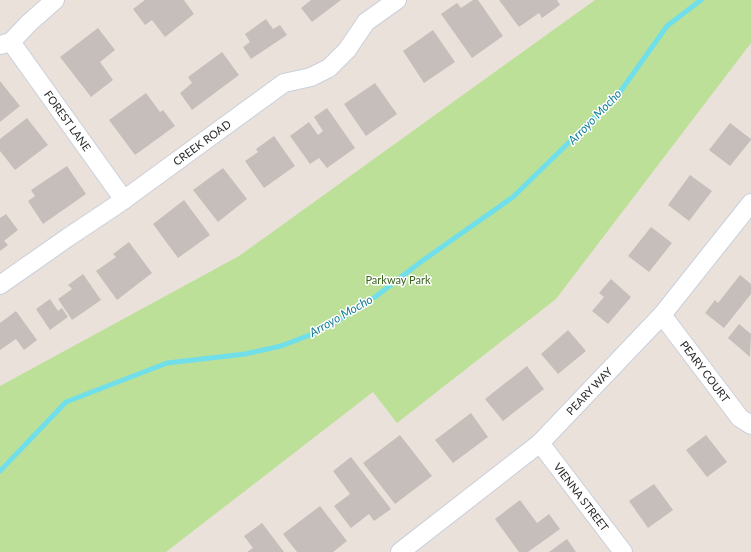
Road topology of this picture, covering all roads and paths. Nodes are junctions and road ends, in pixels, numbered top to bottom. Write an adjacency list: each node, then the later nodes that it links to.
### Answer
1 (55, 0): 3 (street)
2 (397, 0): 4 (street, CREEK ROAD)
3 (6, 43): 4 (street, FOREST LANE)
4 (124, 200): 6 (street, CREEK ROAD)
5 (751, 203): 7 (street, PEARY WAY)
6 (0, 285)
7 (662, 315): 8 (street, PEARY COURT); 9 (street, PEARY WAY)
8 (751, 425)
9 (540, 443): 10 (street, PEARY WAY); 11 (street, VIENNA STREET)
10 (400, 552)
11 (623, 552)

